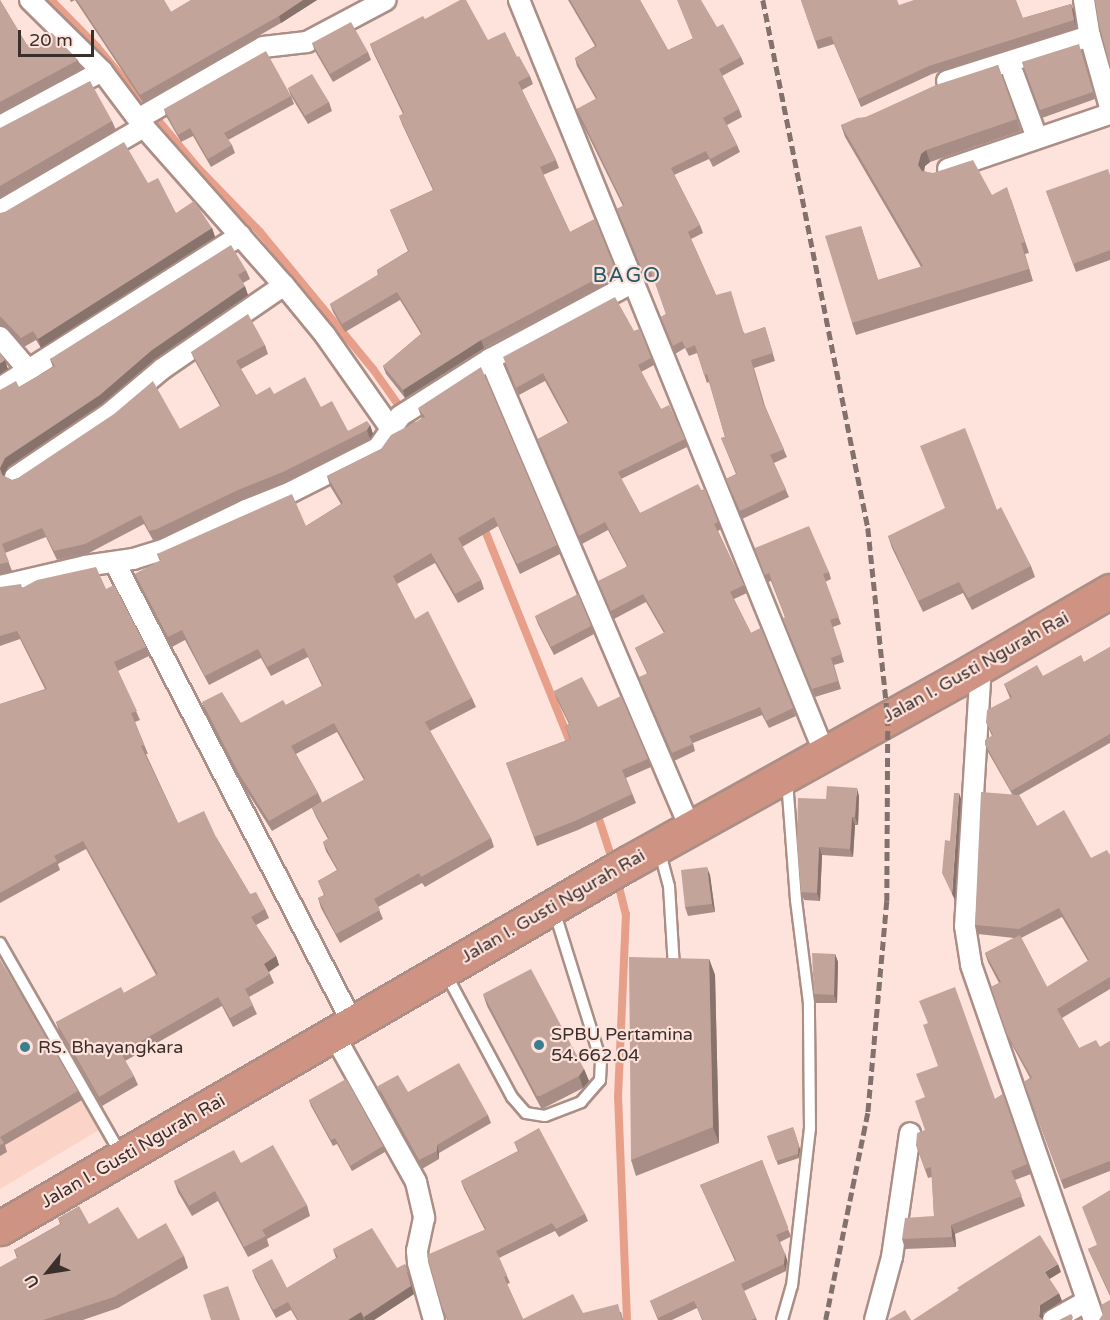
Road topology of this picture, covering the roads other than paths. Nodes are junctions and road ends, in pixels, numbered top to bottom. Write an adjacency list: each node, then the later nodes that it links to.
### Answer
1 (30, 0): 6 (street)
2 (386, 0): 11 (street)
3 (519, 0): 17 (street)
4 (1084, 0): 5 (street)
5 (1090, 36): 8 (street); 9 (street)
6 (102, 70): 11 (street); 12 (street)
7 (1013, 73): 13 (street)
8 (926, 90)
9 (1110, 106)
10 (1110, 114): 13 (street)
11 (146, 116): 15 (street); 16 (street)
12 (0, 126)
13 (1037, 138): 14 (street)
14 (934, 173)
15 (0, 211)
16 (241, 235): 18 (street); 21 (street)
17 (632, 284): 20 (street); 29 (street)
18 (284, 285): 23 (street); 24 (street)
19 (0, 336): 21 (street)
20 (490, 359): 23 (street); 31 (street)
21 (30, 372): 22 (street)
22 (0, 388)
23 (402, 417): 25 (street)
24 (15, 477)
25 (115, 563): 26 (street); 37 (street)
26 (0, 586)
27 (1110, 591): 28 (highway, Jalan I. Gusti Ngurah Rai)
28 (969, 672): 29 (highway, Jalan I. Gusti Ngurah Rai); 41 (street)
29 (824, 752): 30 (highway, Jalan I. Gusti Ngurah Rai)
30 (786, 774): 31 (highway, Jalan I. Gusti Ngurah Rai); 43 (lane)
31 (690, 828): 32 (highway, Jalan I. Gusti Ngurah Rai)
32 (658, 846): 33 (highway, Jalan I. Gusti Ngurah Rai); 35 (lane)
33 (552, 907): 36 (highway, Jalan I. Gusti Ngurah Rai); 36 (lane)
34 (0, 943): 39 (lane)
35 (674, 968)
36 (443, 970): 37 (highway, Jalan I. Gusti Ngurah Rai)
37 (343, 1030): 39 (highway, Jalan I. Gusti Ngurah Rai); 42 (street)
38 (910, 1133): 44 (street)
39 (123, 1156): 40 (highway, Jalan I. Gusti Ngurah Rai)
40 (0, 1228)
41 (1087, 1301): 45 (street); 46 (street)
42 (434, 1320)
43 (782, 1320)
44 (875, 1320)
45 (1053, 1320)
46 (1094, 1320)

